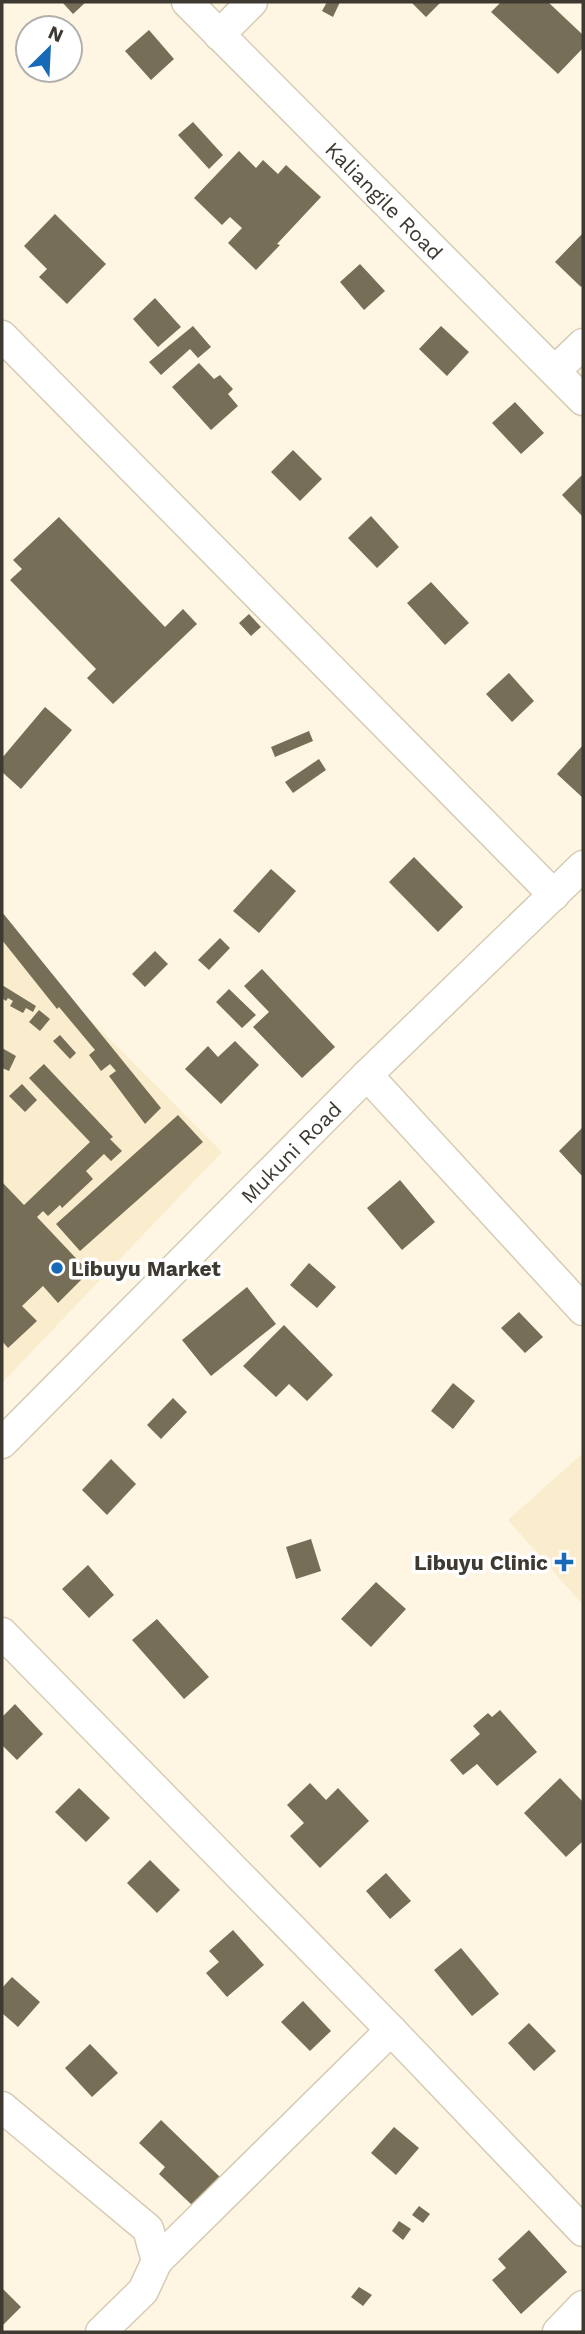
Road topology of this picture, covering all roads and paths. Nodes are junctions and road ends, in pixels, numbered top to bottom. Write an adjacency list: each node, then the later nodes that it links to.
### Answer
1 (187, 2): 3 (street, Kaliangile Road)
2 (251, 2): 3 (street)
3 (219, 35): 6 (street, Kaliangile Road)
4 (2, 336): 9 (street)
5 (583, 344): 6 (street)
6 (555, 371): 7 (street, Kaliangile Road)
7 (583, 400)
8 (583, 866): 9 (street, Mukuni Road)
9 (554, 895): 10 (street, Mukuni Road)
10 (368, 1075): 11 (street); 12 (street, Mukuni Road)
11 (583, 1310)
12 (2, 1443)
13 (2, 1633): 14 (street)
14 (391, 2031): 16 (street); 17 (street)
15 (2, 2107): 17 (street)
16 (583, 2231)
17 (157, 2261): 19 (street)
18 (583, 2306): 20 (street)
19 (100, 2332)
20 (558, 2332)

